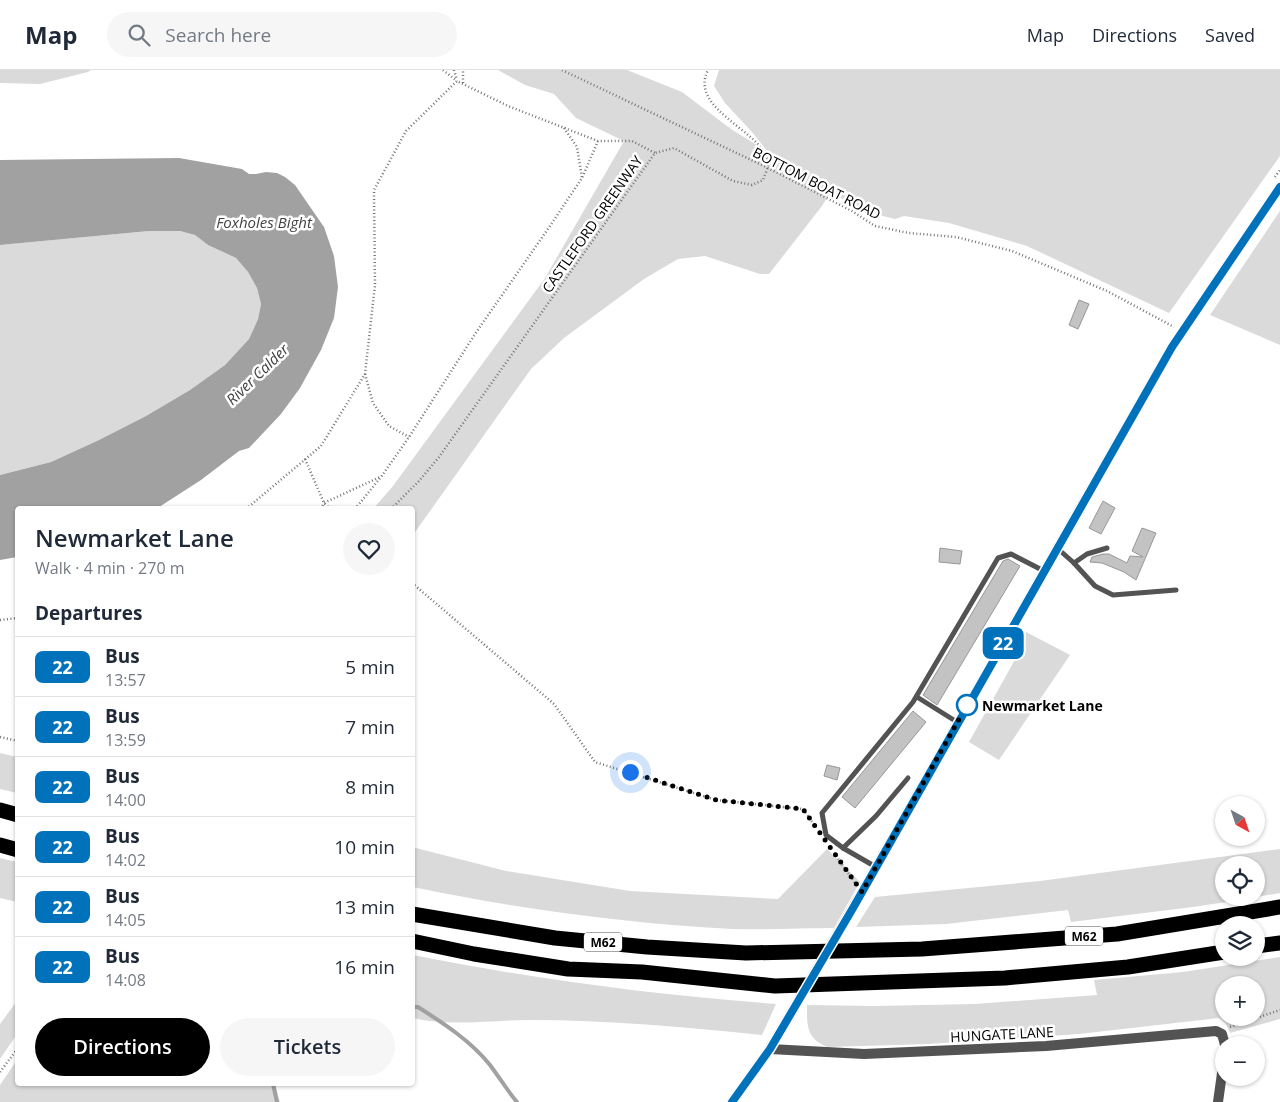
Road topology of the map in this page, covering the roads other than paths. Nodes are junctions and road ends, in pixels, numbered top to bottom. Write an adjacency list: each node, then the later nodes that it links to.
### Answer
1 (1280, 187): 2 (main road)
2 (1057, 547): 4 (lane); 5 (main road)
3 (1107, 548): 4 (lane)
4 (1074, 563): 6 (lane)
5 (1044, 571): 7 (lane); 8 (main road)
6 (1176, 590)
7 (916, 697): 8 (lane); 13 (lane)
8 (957, 722): 15 (main road)
9 (908, 778): 13 (lane)
10 (0, 810): 11 (highway)
11 (15, 814)
12 (0, 845): 14 (highway)
13 (843, 848): 15 (lane)
14 (15, 849)
15 (876, 867): 23 (main road)
16 (1280, 907): 17 (highway, M62)
17 (415, 915)
18 (415, 942): 21 (highway, M62)
19 (1280, 943): 20 (highway)
20 (1265, 945)
21 (1215, 953)
22 (1223, 1036): 23 (street, HUNGATE LANE)
23 (770, 1049): 25 (main road)
24 (1220, 1086): 26 (street)
25 (732, 1102)
26 (1218, 1102)

